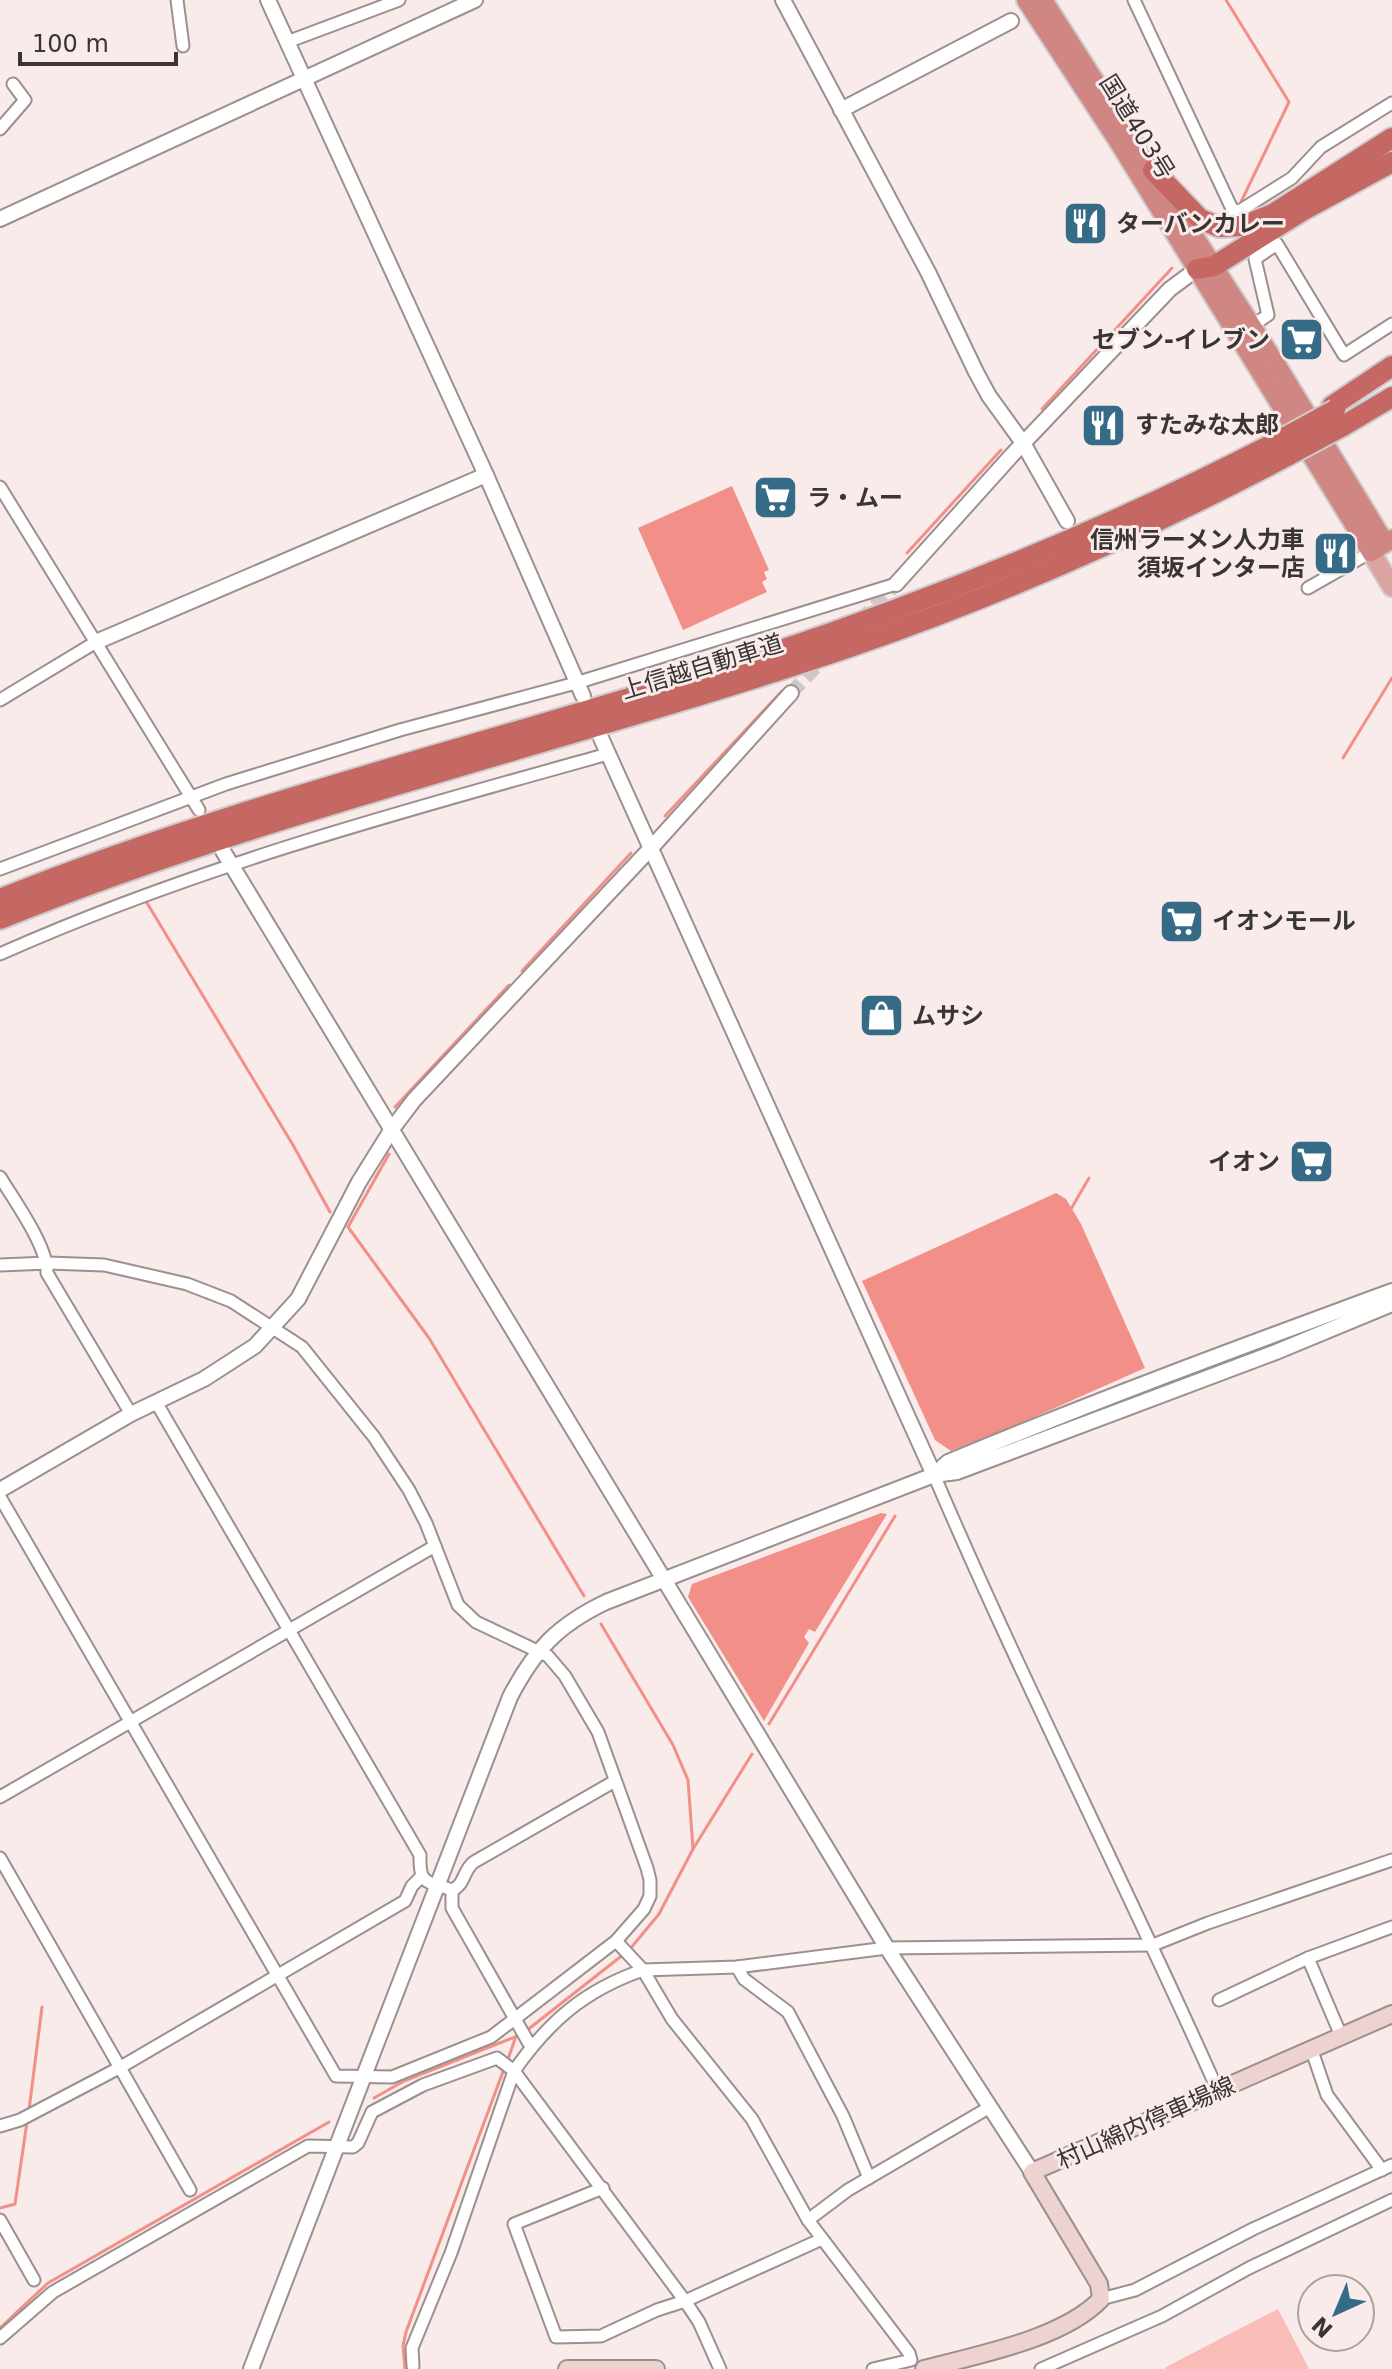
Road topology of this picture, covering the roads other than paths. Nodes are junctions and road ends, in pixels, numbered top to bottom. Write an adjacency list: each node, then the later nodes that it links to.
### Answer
1 (177, 0): 10 (street)
2 (268, 0): 9 (street)
3 (399, 0): 9 (street)
4 (475, 0): 11 (street)
5 (783, 0): 14 (street)
6 (1043, 0): 18 (highway, 国道403号)
7 (1134, 0): 13 (street)
8 (1020, 12): 14 (street); 21 (highway, 国道403号)
9 (287, 42): 11 (street)
10 (183, 46)
11 (305, 79): 20 (street); 30 (street)
12 (13, 84): 15 (street)
13 (1392, 103)
14 (841, 110): 28 (street)
15 (0, 129)
16 (1392, 138): 19 (highway)
17 (1392, 162): 21 (highway)
18 (1153, 170): 19 (highway); 21 (highway, 国道403号)
19 (1273, 214): 21 (highway)
20 (0, 219)
21 (1206, 264): 23 (highway, 国道403号); 28 (street); 33 (highway, 国道403号)
22 (1392, 324): 23 (street)
23 (1252, 326): 33 (highway, 国道403号)
24 (1392, 366): 27 (highway)
25 (1392, 377): 27 (highway, 上信越自動車道)
26 (1392, 397): 27 (highway, 上信越自動車道)
27 (1337, 414): 29 (highway, 上信越自動車道, bridge)
28 (1023, 443): 32 (street); 34 (street)
29 (1284, 447): 49 (highway, 上信越自動車道); 50 (highway, 上信越自動車道)
30 (486, 475): 37 (street); 38 (street)
31 (0, 487): 37 (street)
32 (1067, 521)
33 (1385, 547): 35 (main road); 36 (street)
34 (896, 584): 38 (street)
35 (1392, 587)
36 (1308, 588)
37 (96, 642): 40 (street); 43 (street)
38 (580, 689): 43 (street)
39 (791, 693): 45 (street)
40 (0, 700)
41 (601, 738): 42 (street)
42 (608, 754): 45 (street); 47 (street)
43 (191, 798): 44 (street); 48 (street)
44 (199, 810)
45 (651, 848): 52 (street); 61 (street)
46 (223, 851): 47 (street)
47 (233, 864): 51 (street); 52 (street)
48 (0, 869)
49 (0, 899)
50 (0, 919)
51 (0, 954)
52 (392, 1129): 58 (street); 65 (street)
53 (0, 1177): 54 (street)
54 (48, 1263): 55 (street); 58 (street); 60 (street)
55 (0, 1265)
56 (1392, 1291): 61 (street)
57 (1392, 1304): 61 (street)
58 (272, 1328): 59 (street); 64 (street)
59 (156, 1402): 60 (street); 66 (street)
60 (131, 1414): 62 (street)
61 (934, 1475): 65 (street); 78 (street)
62 (0, 1490)
63 (0, 1497): 68 (street)
64 (435, 1546): 66 (street); 67 (street)
65 (663, 1580): 67 (street); 79 (street)
66 (288, 1632): 68 (street); 73 (street)
67 (538, 1650): 69 (street); 74 (street)
68 (130, 1722): 70 (street); 83 (street)
69 (615, 1781): 75 (street); 77 (street)
70 (0, 1797)
71 (0, 1858): 90 (street)
72 (1392, 1860): 78 (street)
73 (421, 1877): 74 (street); 83 (street)
74 (437, 1885): 75 (street); 92 (street)
75 (452, 1890): 86 (street)
76 (1392, 1927): 80 (street)
77 (618, 1943): 82 (street); 86 (street)
78 (1153, 1945): 79 (street); 93 (street)
79 (887, 1948): 81 (street); 94 (street)
80 (1308, 1958): 84 (street); 87 (street)
81 (737, 1967): 82 (street); 99 (street)
82 (643, 1970): 88 (street); 104 (street)
83 (276, 1976): 90 (street); 92 (street)
84 (1219, 2000)
85 (1392, 2014): 87 (main road, 村山綿内停車場線)
86 (515, 2022): 88 (street); 92 (street)
87 (1342, 2038): 89 (main road, 村山綿内停車場線)
88 (529, 2045): 91 (street)
89 (1312, 2051): 93 (main road, 村山綿内停車場線); 97 (street)
90 (119, 2068): 95 (street); 101 (street)
91 (513, 2070): 96 (street); 100 (street); 110 (street)
92 (363, 2075): 96 (street)
93 (1218, 2091): 98 (main road, 村山綿内停車場線)
94 (990, 2107): 98 (street); 99 (street)
95 (0, 2126)
96 (334, 2148): 109 (street); 111 (street)
97 (1387, 2168): 107 (street)
98 (1032, 2172): 107 (main road, 村山綿内停車場線)
99 (869, 2178): 104 (street)
100 (603, 2188): 108 (street); 108 (street)
101 (190, 2190)
102 (1392, 2200): 117 (street)
103 (0, 2220): 106 (street)
104 (808, 2220): 105 (street)
105 (822, 2239): 108 (street); 115 (street)
106 (34, 2280)
107 (1101, 2299): 116 (main road)
108 (685, 2301): 114 (street)
109 (0, 2338)
110 (413, 2366)
111 (251, 2369)
112 (567, 2369): 113 (main road)
113 (656, 2369)
114 (720, 2369)
115 (873, 2369)
116 (924, 2369)
117 (1041, 2369)

